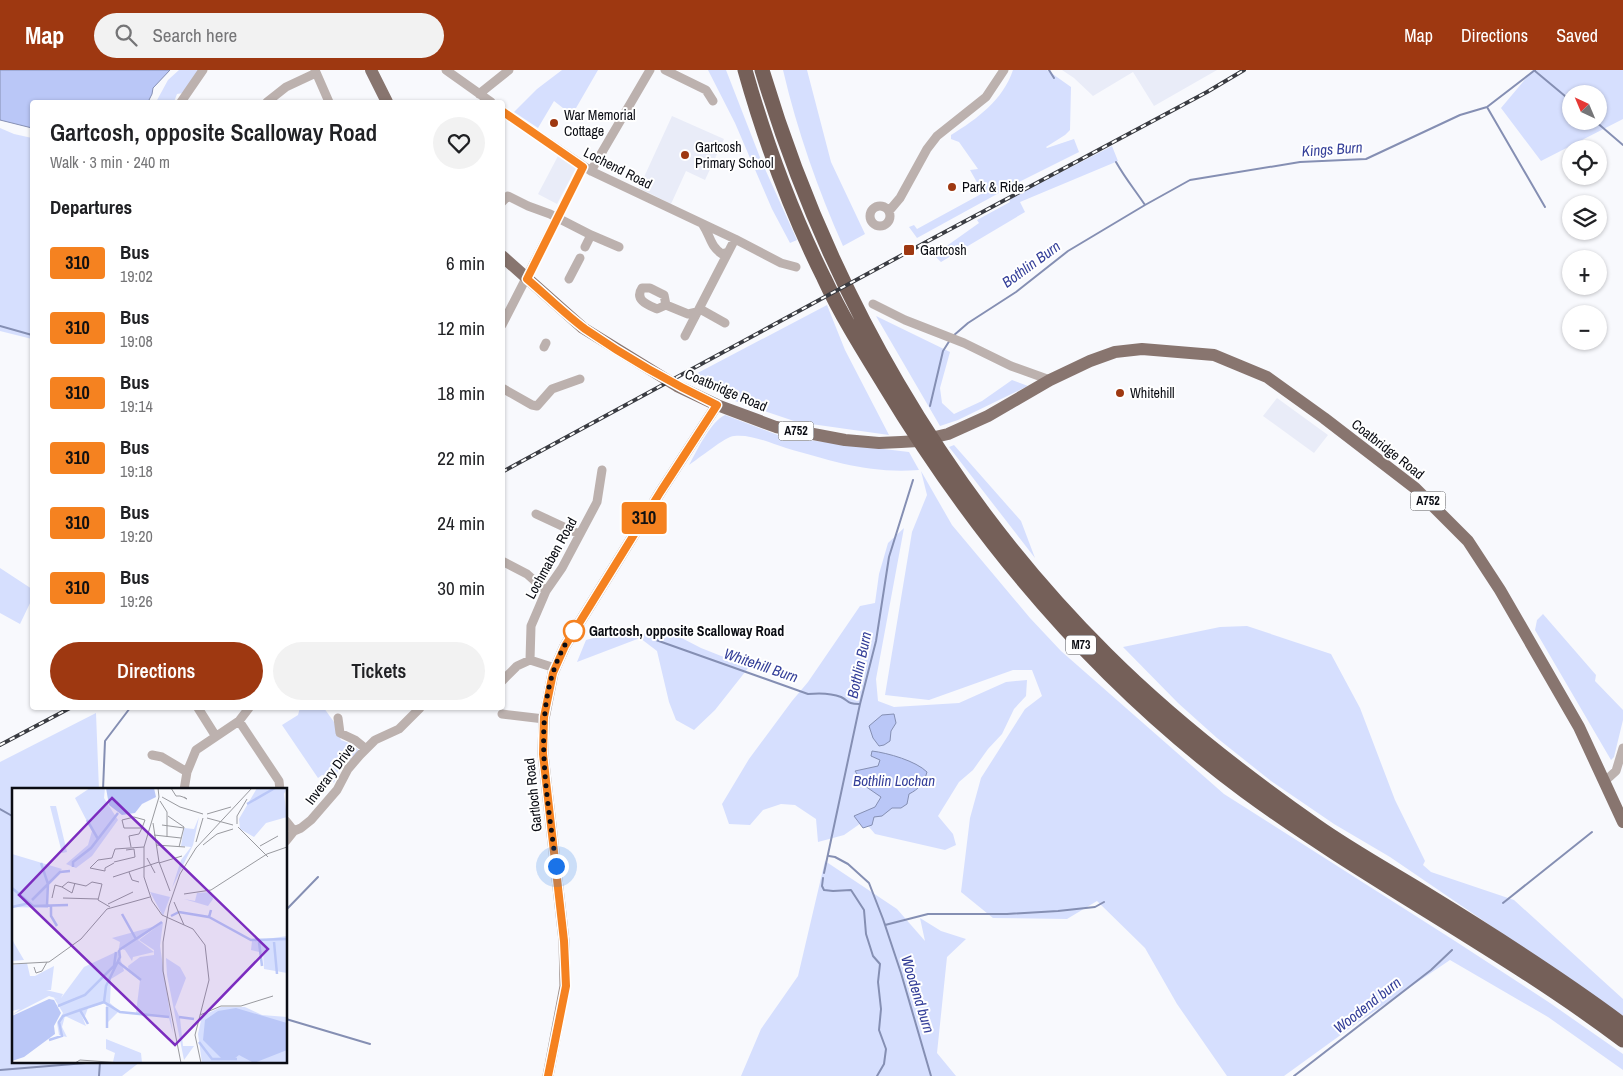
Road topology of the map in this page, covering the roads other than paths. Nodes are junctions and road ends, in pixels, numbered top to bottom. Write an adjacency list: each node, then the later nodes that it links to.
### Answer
1 (203, 70): 14 (street)
2 (371, 70): 17 (main road)
3 (446, 70): 13 (street)
4 (509, 70): 13 (street)
5 (650, 70): 23 (street)
6 (665, 70): 19 (street)
7 (741, 70): 21 (highway)
8 (745, 70): 21 (highway, M73)
9 (762, 70): 22 (highway, M73)
10 (768, 70): 22 (highway)
11 (1004, 70): 25 (street)
12 (316, 71): 15 (street); 16 (street)
13 (479, 94): 18 (street)
14 (182, 100)
15 (270, 100)
16 (328, 100)
17 (386, 100)
18 (488, 100)
19 (713, 101)
20 (505, 113): 23 (street, Lochend Road)
21 (760, 122): 76 (highway, M73)
22 (789, 151): 75 (highway, M73)
23 (587, 169): 26 (street); 27 (street, Lochend Road)
24 (505, 197): 26 (street)
25 (889, 211)
26 (558, 219): 28 (street); 36 (street)
27 (702, 224): 29 (street, Lochend Road); 32 (street)
28 (591, 235): 30 (street); 31 (street)
29 (735, 239): 32 (street); 35 (street, Lochend Road)
30 (585, 247)
31 (619, 247)
32 (728, 252): 40 (street)
33 (580, 258): 37 (street)
34 (505, 259): 36 (main road, A752)
35 (796, 267)
36 (527, 279): 41 (street); 47 (main road, Coatbridge Road / A752)
37 (569, 279)
38 (873, 304): 45 (street)
39 (666, 305): 40 (street)
40 (699, 311): 42 (street); 43 (street)
41 (505, 319)
42 (725, 324)
43 (685, 336)
44 (580, 379): 46 (street)
45 (1050, 380): 47 (main road, Coatbridge Road / A752); 68 (main road, Coatbridge Road / A752)
46 (505, 390)
47 (717, 405): 54 (main road, Gartloch Road)
48 (602, 470): 50 (street, Lochmaben Road)
49 (536, 514): 50 (street)
50 (579, 534): 52 (street, Lochmaben Road)
51 (505, 563): 52 (street)
52 (546, 591): 53 (street, Lochmaben Road)
53 (530, 660): 54 (street); 55 (street)
54 (555, 668): 61 (main road, Gartloch Road)
55 (505, 678)
56 (199, 710): 63 (street)
57 (245, 710): 62 (street)
58 (418, 710): 65 (street, Inverary Drive)
59 (502, 714): 61 (street)
60 (338, 718): 65 (street)
61 (544, 719): 77 (main road, Gartloch Road)
62 (238, 721): 63 (street); 70 (street)
63 (215, 736): 67 (street)
64 (1623, 748): 68 (street)
65 (366, 749): 73 (street, Inverary Drive)
66 (152, 755): 67 (street)
67 (187, 772): 69 (street)
68 (1605, 781): 71 (main road, A752)
69 (184, 788)
70 (280, 788)
71 (1623, 822)
72 (288, 824): 73 (street)
73 (294, 831): 74 (street, Inverary Drive)
74 (288, 838)
75 (1623, 1024)
76 (1623, 1040)
77 (548, 1076)

